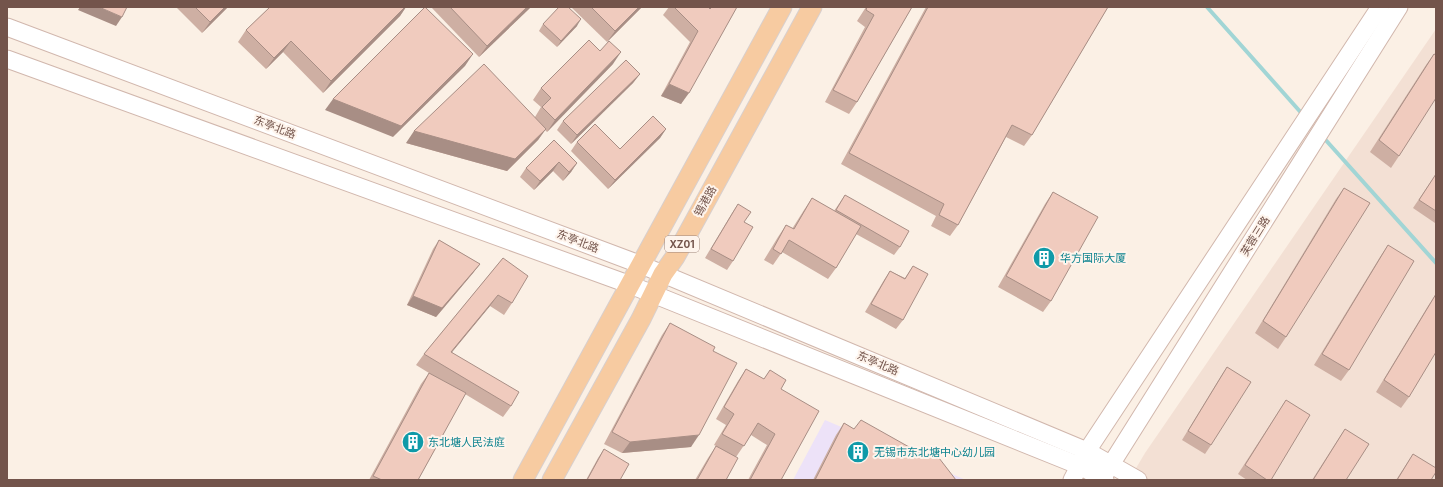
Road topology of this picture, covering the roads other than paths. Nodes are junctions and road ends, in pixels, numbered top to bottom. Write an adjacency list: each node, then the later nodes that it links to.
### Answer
1 (782, 7): 8 (main road, XZ01)
2 (812, 7): 9 (main road, 锡港路 / XZ01)
3 (1380, 7): 7 (main road, 芙蓉三路)
4 (1400, 7): 7 (main road, 芙蓉三路)
5 (7, 27): 8 (main road, 东亭北路)
6 (7, 58): 10 (main road, 东亭北路)
7 (1332, 95): 12 (main road, 芙蓉三路); 13 (main road, 芙蓉三路)
8 (640, 264): 9 (main road, 东亭北路); 10 (main road, XZ01)
9 (663, 274): 11 (main road, 锡港路 / XZ01); 12 (main road, 东亭北路)
10 (628, 284): 11 (main road, 东亭北路); 14 (main road, XZ01)
11 (653, 294): 12 (main road, 东亭北路); 15 (main road, 锡港路 / XZ01)
12 (1080, 465): 13 (main road, 东亭北路)
13 (1105, 476): 16 (main road, 东亭北路)
14 (523, 480)
15 (552, 480)
16 (1138, 480)

